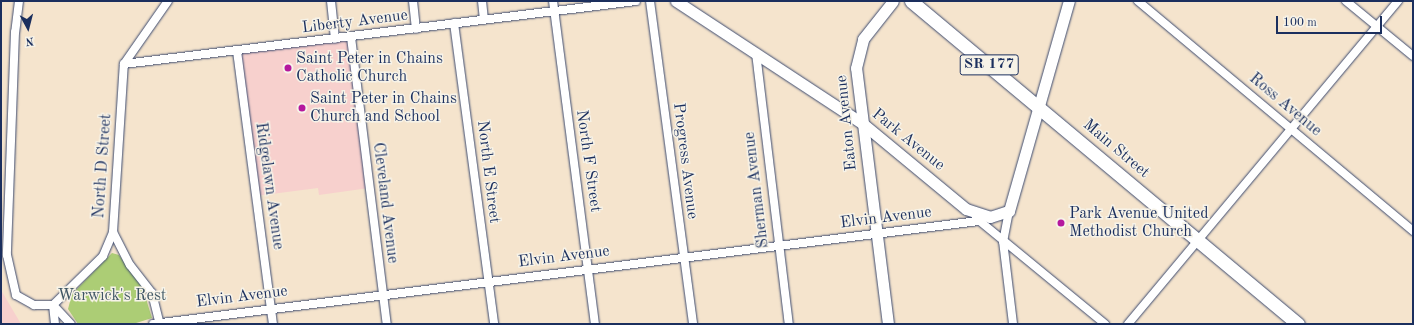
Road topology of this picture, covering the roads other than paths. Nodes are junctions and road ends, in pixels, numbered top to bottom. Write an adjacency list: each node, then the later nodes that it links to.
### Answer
1 (20, 1): 43 (street)
2 (168, 1): 26 (street)
3 (331, 1): 22 (street)
4 (413, 1): 20 (street)
5 (482, 1): 17 (street)
6 (553, 1): 16 (street, North F Street)
7 (636, 1): 16 (street, Liberty Avenue)
8 (650, 1): 39 (street, Progress Avenue)
9 (676, 1): 24 (main road, Park Avenue)
10 (893, 1): 28 (main road, Eaton Avenue)
11 (911, 1): 27 (main road, Main Street / SR 177)
12 (1069, 1): 27 (main road)
13 (1138, 1): 29 (street, Ross Avenue)
14 (1346, 1): 19 (street)
15 (1398, 1): 19 (street)
16 (553, 11): 17 (street, Liberty Avenue); 40 (street, North F Street)
17 (484, 19): 18 (street, Liberty Avenue)
18 (454, 23): 20 (street, Liberty Avenue); 41 (street, North E Street)
19 (1376, 26): 25 (street); 29 (street)
20 (416, 29): 21 (street, Liberty Avenue)
21 (351, 37): 22 (street, Liberty Avenue); 42 (street, Cleveland Avenue)
22 (335, 39): 23 (street, Liberty Avenue)
23 (237, 51): 26 (street, Liberty Avenue); 44 (street, Ridgelawn Avenue)
24 (756, 53): 28 (main road, Park Avenue); 38 (street, Sherman Avenue)
25 (1413, 56)
26 (124, 64): 34 (street, North D Street)
27 (1039, 107): 31 (main road); 36 (main road, Main Street / SR 177)
28 (862, 123): 30 (main road, Park Avenue); 35 (main road, Eaton Avenue)
29 (1292, 129): 33 (street, Ross Avenue); 36 (street)
30 (966, 209): 31 (main road); 32 (street, Park Avenue)
31 (1009, 211): 37 (street)
32 (979, 220): 35 (street, Elvin Avenue); 37 (street, Park Avenue)
33 (1413, 230)
34 (113, 232): 43 (street, North D Street); 45 (street)
35 (876, 234): 38 (street, Elvin Avenue); 54 (main road, Eaton Avenue)
36 (1198, 240): 57 (street); 58 (main road, Main Street / SR 177)
37 (1004, 241): 55 (street); 56 (street, Park Avenue)
38 (778, 245): 39 (street, Elvin Avenue); 53 (street, Sherman Avenue)
39 (683, 257): 40 (street, Elvin Avenue); 52 (street, Progress Avenue)
40 (588, 268): 41 (street, Elvin Avenue); 51 (street, North F Street)
41 (488, 281): 42 (street, Elvin Avenue); 50 (street, North E Street)
42 (383, 293): 44 (street, Elvin Avenue); 49 (street, Cleveland Avenue)
43 (53, 305): 46 (street); 47 (street)
44 (271, 308): 45 (street, Elvin Avenue); 48 (street, Ridgelawn Avenue)
45 (158, 323)
46 (55, 324)
47 (71, 324)
48 (273, 324)
49 (387, 324)
50 (494, 324)
51 (595, 324)
52 (693, 324)
53 (789, 324)
54 (888, 324)
55 (1013, 324)
56 (1105, 324)
57 (1128, 324)
58 (1298, 324)

